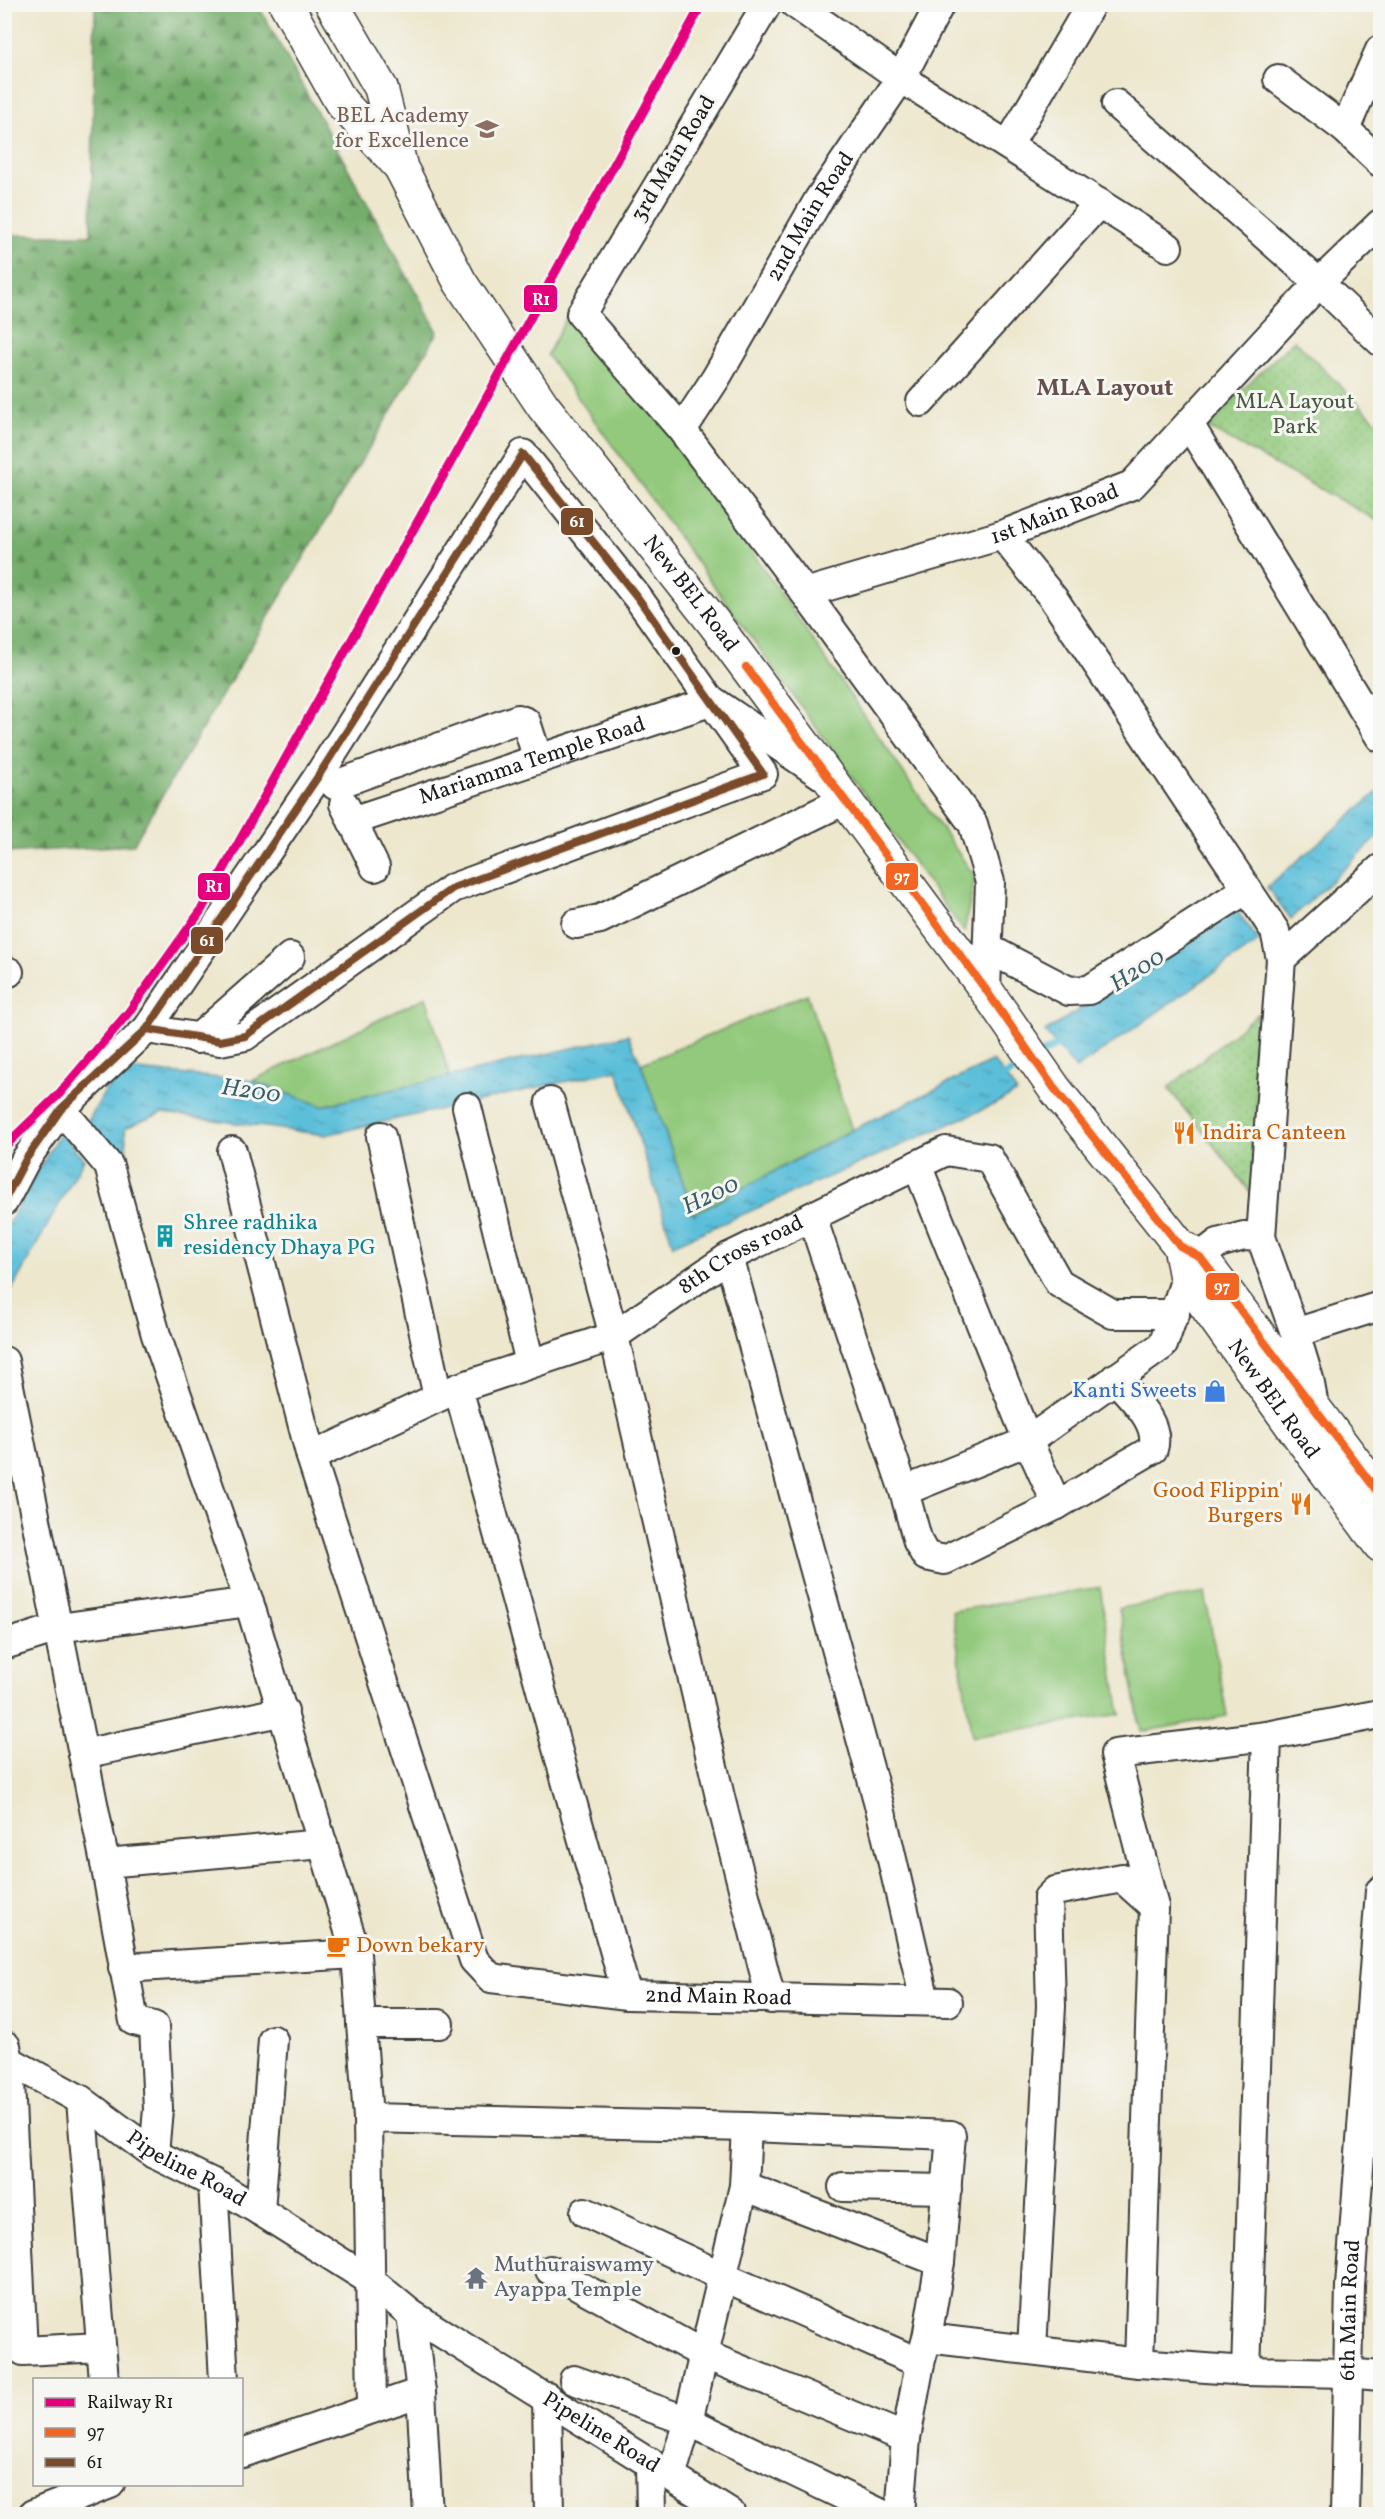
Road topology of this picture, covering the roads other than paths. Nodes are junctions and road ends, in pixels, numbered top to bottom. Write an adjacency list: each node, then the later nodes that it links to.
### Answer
1 (286, 4): 14 (main road)
2 (332, 4): 14 (main road)
3 (767, 4): 22 (street, 3rd Main Road)
4 (795, 4): 8 (street)
5 (940, 4): 8 (street, 2nd Main Road)
6 (1090, 4): 12 (street)
7 (1380, 50): 11 (street)
8 (902, 78): 12 (street); 22 (street, 2nd Main Road)
9 (1278, 80): 11 (street)
10 (1116, 104): 18 (street)
11 (1346, 129): 13 (street)
12 (1009, 144): 15 (street)
13 (1380, 162)
14 (401, 168): 29 (main road, New BEL Road)
15 (1099, 203): 17 (street); 20 (street)
16 (1380, 224): 18 (street, 1st Main Road)
17 (1168, 247)
18 (1319, 283): 19 (street); 21 (street, 1st Main Road)
19 (1380, 342)
20 (921, 402)
21 (1189, 424): 23 (street, 1st Main Road); 26 (street)
22 (682, 430): 24 (street)
23 (1002, 535): 24 (street, 1st Main Road); 33 (street)
24 (805, 593): 35 (street)
25 (713, 701): 27 (street, Mariamma Temple Road); 28 (street); 29 (street); 40 (street)
26 (1380, 737)
27 (538, 759): 28 (street); 30 (street, Mariamma Temple Road)
28 (326, 782): 30 (street); 39 (street)
29 (837, 790): 34 (street); 38 (main road, New BEL Road)
30 (352, 821): 31 (street)
31 (375, 867)
32 (1380, 869): 37 (street)
33 (1250, 893): 35 (street); 37 (street)
34 (576, 924)
35 (989, 949): 38 (street)
36 (290, 957): 40 (street)
37 (1281, 959): 49 (street)
38 (986, 990): 51 (main road, New BEL Road)
39 (147, 1029): 40 (street); 43 (street)
40 (197, 1039)
41 (550, 1102): 55 (street)
42 (467, 1107): 57 (street)
43 (61, 1109): 47 (street); 67 (street)
44 (381, 1136): 59 (street)
45 (232, 1151): 62 (street)
46 (917, 1165): 48 (street, 8th Cross road); 53 (street, 8th Cross road); 61 (street)
47 (4, 1201)
48 (812, 1217): 50 (street, 8th Cross road); 63 (street)
49 (1262, 1237): 51 (street); 54 (street)
50 (729, 1257): 55 (street, 8th Cross road); 81 (street, 2nd Main Road)
51 (1188, 1260): 53 (street); 60 (main road, New BEL Road); 66 (main road, New BEL Road)
52 (1380, 1306): 54 (street)
53 (1175, 1314): 58 (street)
54 (1295, 1333): 60 (street)
55 (614, 1336): 57 (street, 8th Cross road); 81 (street)
56 (4, 1361): 68 (street)
57 (530, 1363): 59 (street, 8th Cross road)
58 (1115, 1378): 61 (street); 65 (street)
59 (448, 1392): 62 (street, 8th Cross road); 80 (street)
60 (1314, 1406): 64 (main road, New BEL Road)
61 (1028, 1440): 63 (street); 65 (street)
62 (311, 1457): 80 (street, 2nd Main Road)
63 (904, 1491): 65 (street)
64 (1380, 1494)
65 (1057, 1505)
66 (1380, 1545)
67 (249, 1602): 68 (street); 70 (street)
68 (58, 1628): 69 (street); 73 (street)
69 (4, 1645)
70 (284, 1711): 73 (street); 74 (street)
71 (1380, 1714): 72 (street)
72 (1267, 1736): 77 (street); 106 (street)
73 (83, 1754): 75 (street)
74 (323, 1844): 75 (street); 78 (street)
75 (105, 1863): 79 (street)
76 (1380, 1891): 107 (street, 6th Main Road)
77 (1154, 1907): 102 (street); 105 (street)
78 (356, 1954): 79 (street); 82 (street)
79 (123, 1968): 89 (street)
80 (627, 1995): 81 (street, 2nd Main Road)
81 (771, 1999)
82 (361, 2024): 83 (street); 87 (street)
83 (439, 2024)
84 (273, 2040): 94 (street)
85 (6, 2052): 86 (street, Pipeline Road); 101 (street)
86 (81, 2100): 89 (street, Pipeline Road); 101 (street)
87 (368, 2118): 88 (street); 99 (street)
88 (747, 2127): 91 (street); 93 (street)
89 (154, 2154): 90 (street, Pipeline Road)
90 (213, 2183): 94 (street, Pipeline Road); 110 (street)
91 (744, 2186): 96 (street); 98 (street)
92 (843, 2187): 93 (street)
93 (947, 2189): 96 (street)
94 (260, 2211): 99 (street, Pipeline Road)
95 (585, 2212): 98 (street)
96 (940, 2262): 103 (street)
97 (550, 2270): 104 (street)
98 (724, 2277): 103 (street); 104 (street)
99 (371, 2281): 100 (street, Pipeline Road); 114 (street)
100 (411, 2314): 112 (street); 113 (street, Pipeline Road)
101 (101, 2347): 109 (street)
102 (1032, 2349): 103 (street); 105 (street)
103 (924, 2351): 116 (street)
104 (703, 2354): 115 (street); 116 (street)
105 (1138, 2363): 106 (street)
106 (1246, 2371): 107 (street)
107 (1347, 2373): 108 (street); 127 (street, 6th Main Road)
108 (1380, 2376)
109 (104, 2378)
110 (224, 2378)
111 (574, 2380): 115 (street)
112 (421, 2392): 114 (street); 121 (street)
113 (548, 2397): 118 (street, Pipeline Road); 122 (street)
114 (372, 2409): 117 (street)
115 (688, 2421): 118 (street); 125 (street)
116 (906, 2438): 126 (street)
117 (243, 2453)
118 (661, 2469): 123 (street); 124 (street, Pipeline Road)
119 (105, 2486): 120 (street)
120 (33, 2514)
121 (428, 2514)
122 (549, 2514)
123 (651, 2514)
124 (731, 2514)
125 (882, 2514)
126 (900, 2514)
127 (1345, 2514)

